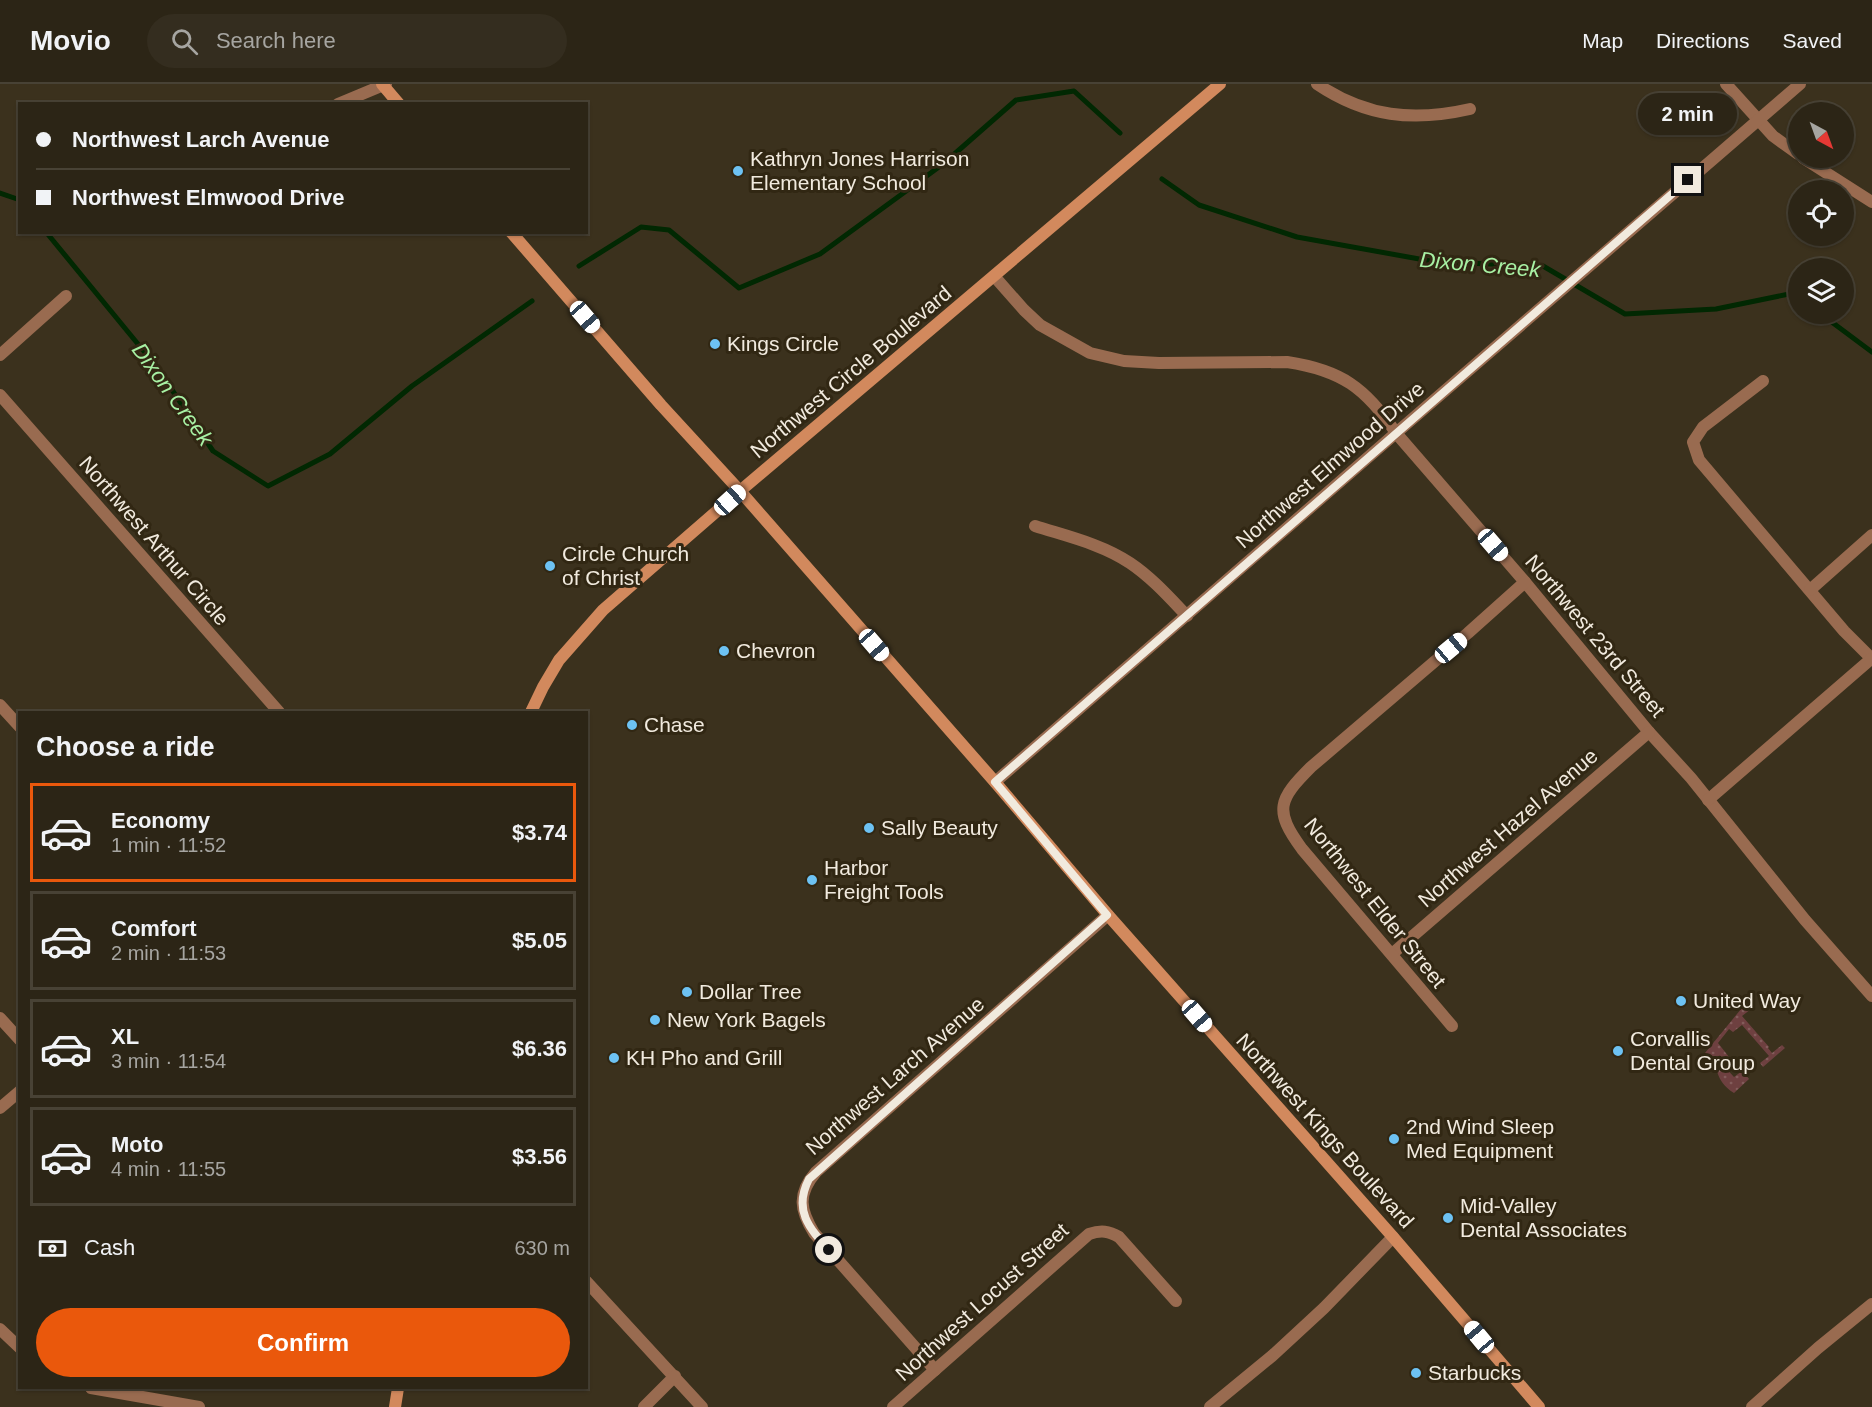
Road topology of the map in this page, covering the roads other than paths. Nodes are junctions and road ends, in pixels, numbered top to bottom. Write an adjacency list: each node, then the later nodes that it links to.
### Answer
1 (1220, 84): 14 (main road, Northwest Circle Boulevard)
2 (1317, 84): 8 (street)
3 (1726, 84): 9 (street)
4 (1800, 84): 9 (street, Northwest Elmwood Drive)
5 (384, 85): 6 (street); 7 (main road)
6 (343, 102)
7 (397, 102)
8 (1470, 109)
9 (1758, 121): 10 (street); 19 (street, Northwest Elmwood Drive)
10 (1788, 147)
11 (1819, 168): 12 (street)
12 (1872, 202)
13 (513, 234): 20 (main road, Northwest Kings Boulevard)
14 (994, 276): 19 (street, Northwest 23rd Street); 20 (main road, Northwest Circle Boulevard)
15 (66, 296): 16 (street)
16 (0, 355)
17 (1763, 381): 24 (street)
18 (0, 395): 28 (street, Northwest Arthur Circle)
19 (1396, 433): 23 (street, Northwest 23rd Street); 25 (street, Northwest Elmwood Drive)
20 (740, 491): 29 (main road, Northwest Circle Boulevard); 32 (main road, Northwest Kings Boulevard)
21 (1035, 525): 25 (street)
22 (1872, 535): 24 (street)
23 (1525, 582): 31 (street, Northwest 23rd Street); 35 (street, Northwest Elder Street)
24 (1810, 590): 26 (street)
25 (1187, 616): 32 (street, Northwest Elmwood Drive)
26 (1872, 659): 33 (street)
27 (0, 705): 30 (street)
28 (278, 711)
29 (531, 711)
30 (18, 725)
31 (1649, 732): 33 (street, Northwest 23rd Street); 35 (street, Northwest Hazel Avenue)
32 (995, 782): 34 (main road, Northwest Kings Boulevard)
33 (1708, 800): 36 (street, Northwest 23rd Street)
34 (1107, 915): 42 (main road, Northwest Kings Boulevard); 48 (street, Northwest Larch Avenue)
35 (1392, 954): 38 (street, Northwest Elder Street)
36 (1872, 996)
37 (0, 1018): 39 (street)
38 (1452, 1026)
39 (18, 1038)
40 (18, 1093): 41 (street)
41 (0, 1108)
42 (1393, 1237): 57 (street); 58 (main road, Northwest Kings Boulevard)
43 (588, 1283): 49 (street)
44 (1176, 1301): 48 (street, Northwest Locust Street)
45 (1872, 1304): 59 (street)
46 (0, 1329): 47 (street)
47 (18, 1346)
48 (935, 1370): 56 (street, Northwest Locust Street)
49 (675, 1376): 54 (street); 55 (street)
50 (97, 1389): 52 (street)
51 (398, 1389): 53 (main road)
52 (199, 1407)
53 (395, 1407)
54 (644, 1407)
55 (702, 1407)
56 (893, 1407)
57 (1210, 1407)
58 (1539, 1407)
59 (1752, 1407)

